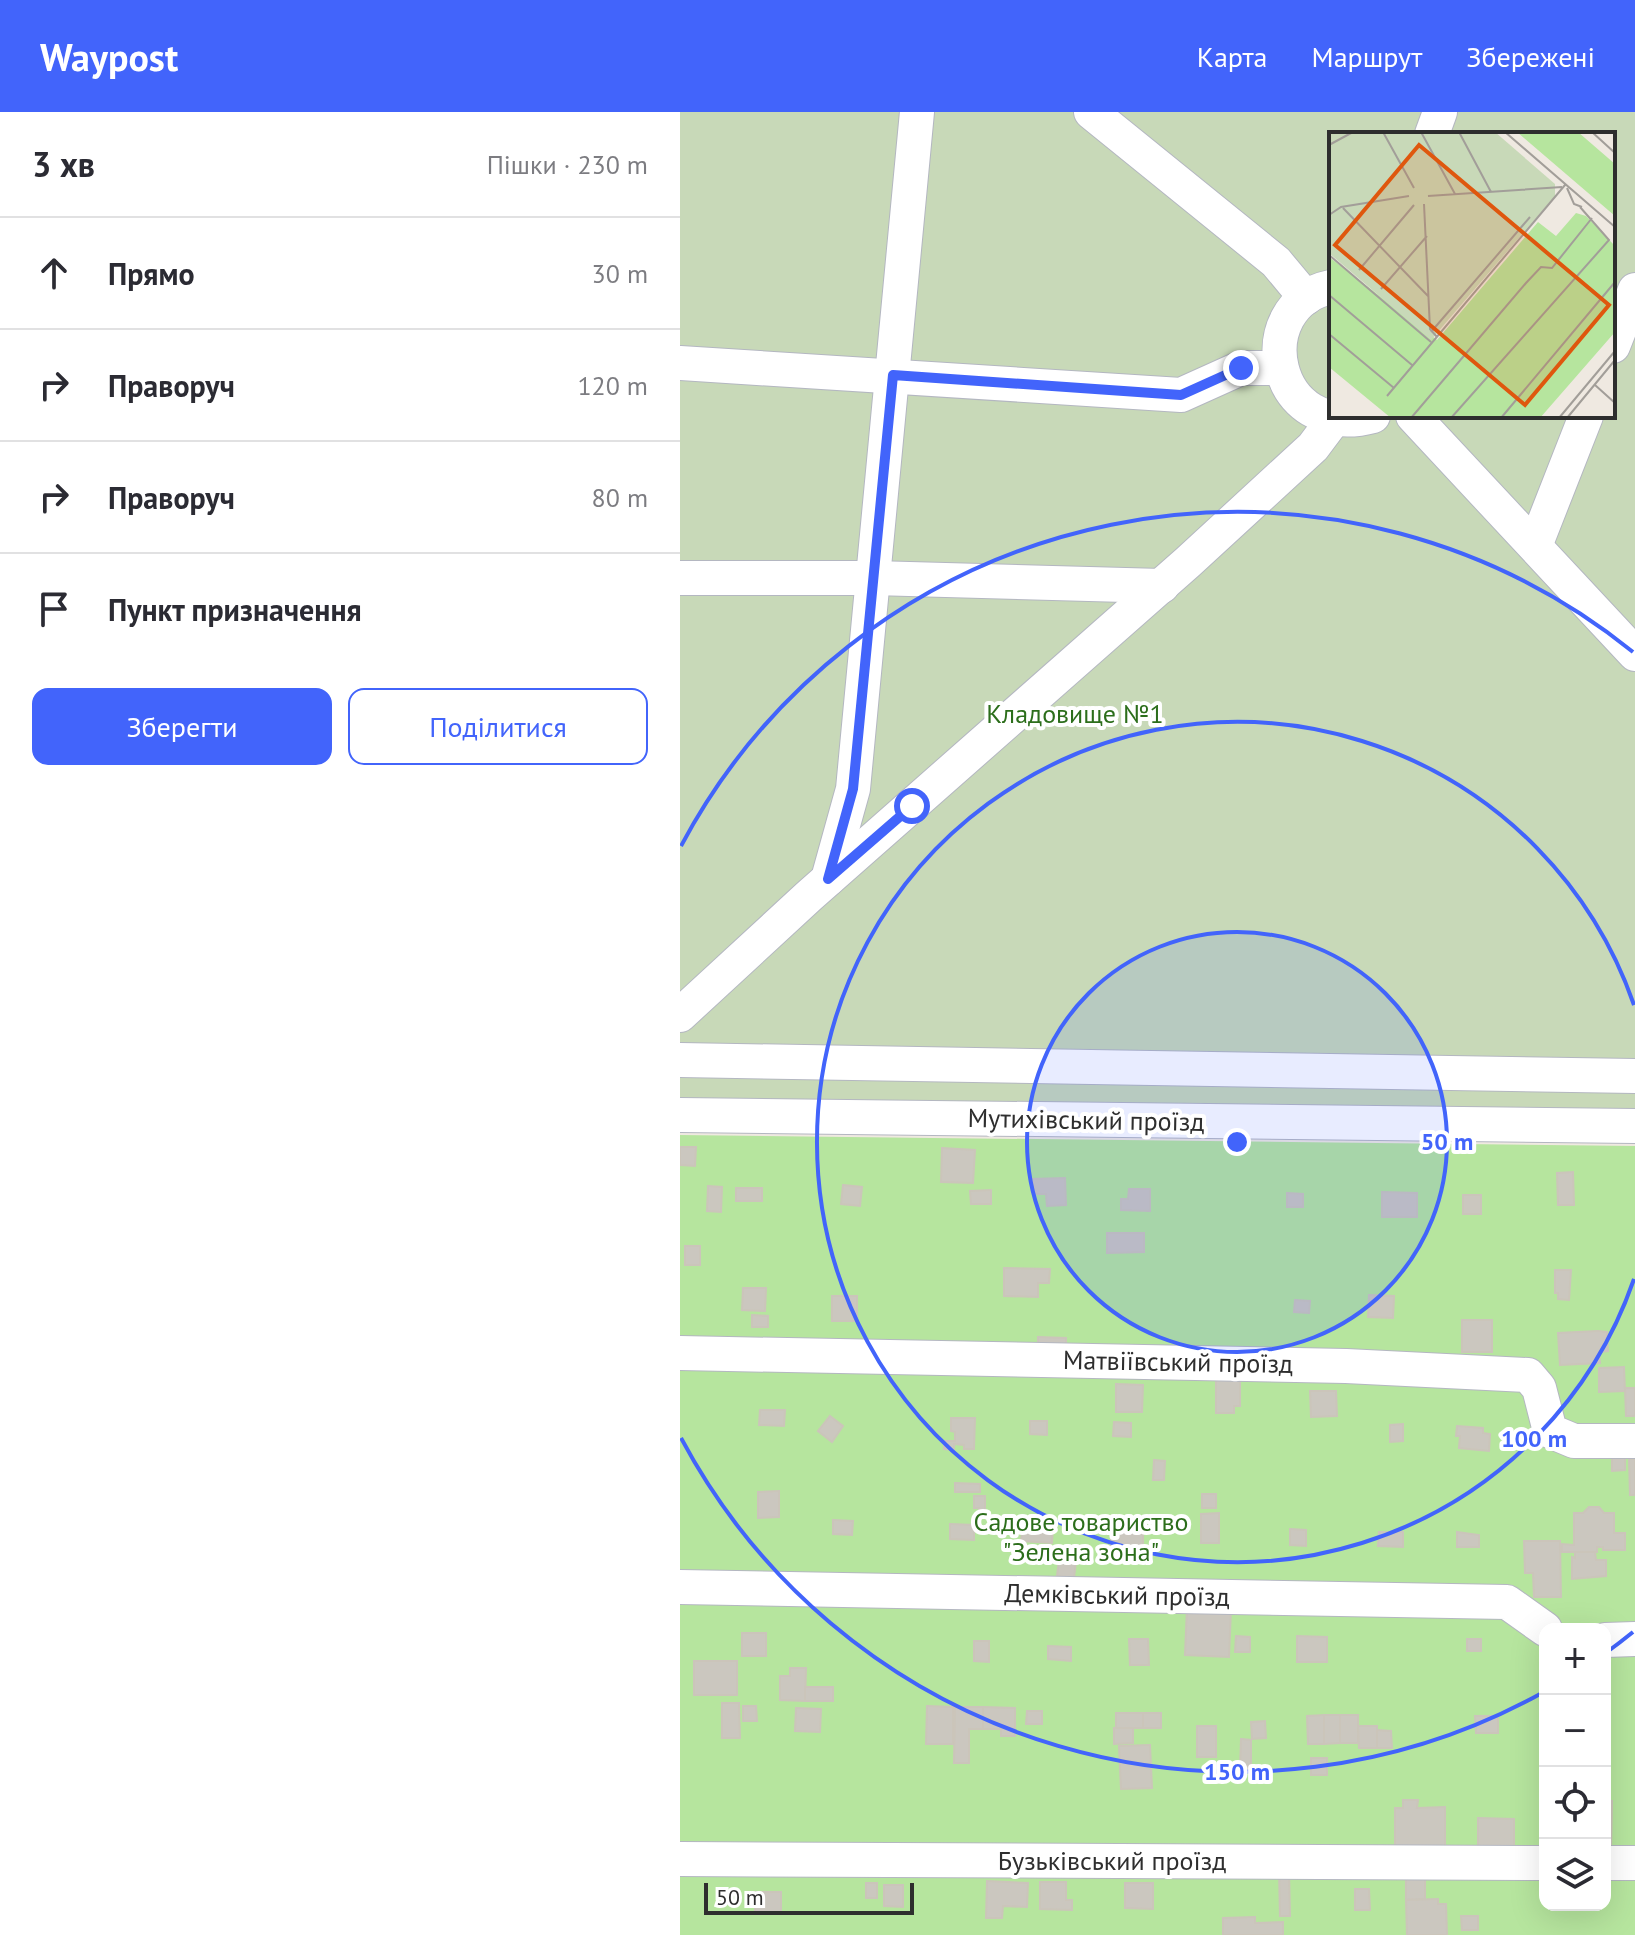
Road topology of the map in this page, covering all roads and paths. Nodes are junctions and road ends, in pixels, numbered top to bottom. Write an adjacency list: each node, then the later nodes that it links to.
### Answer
1 (917, 112): 10 (lane)
2 (1091, 112): 6 (lane)
3 (1440, 112): 4 (lane)
4 (1433, 132)
5 (1635, 290): 7 (lane)
6 (1318, 292): 9 (lane)
7 (1615, 341)
8 (680, 363): 10 (lane)
9 (1281, 368): 10 (lane); 11 (lane)
10 (893, 375): 19 (lane)
11 (1329, 417)
12 (1331, 418): 16 (lane)
13 (1365, 418): 16 (lane)
14 (1415, 418): 17 (lane)
15 (1585, 418): 17 (lane)
16 (1334, 419): 20 (lane)
17 (1535, 546): 21 (lane)
18 (680, 578): 19 (lane)
19 (873, 578): 20 (lane); 22 (lane)
20 (1162, 586): 22 (lane)
21 (1635, 654)
22 (828, 879): 23 (lane)
23 (680, 1015)
24 (680, 1060): 25 (lane)
25 (1635, 1076)
26 (680, 1115): 27 (lane, Мутихівський проїзд)
27 (1635, 1126)
28 (680, 1353): 29 (lane, Матвіївський проїзд)
29 (1635, 1441)
30 (680, 1587): 31 (lane, Демківський проїзд)
31 (1539, 1625)
32 (1635, 1639): 33 (lane)
33 (1611, 1640)
34 (680, 1859): 35 (lane, Бузьківський проїзд)
35 (1539, 1863)
36 (1611, 1863): 37 (lane)
37 (1635, 1863)

